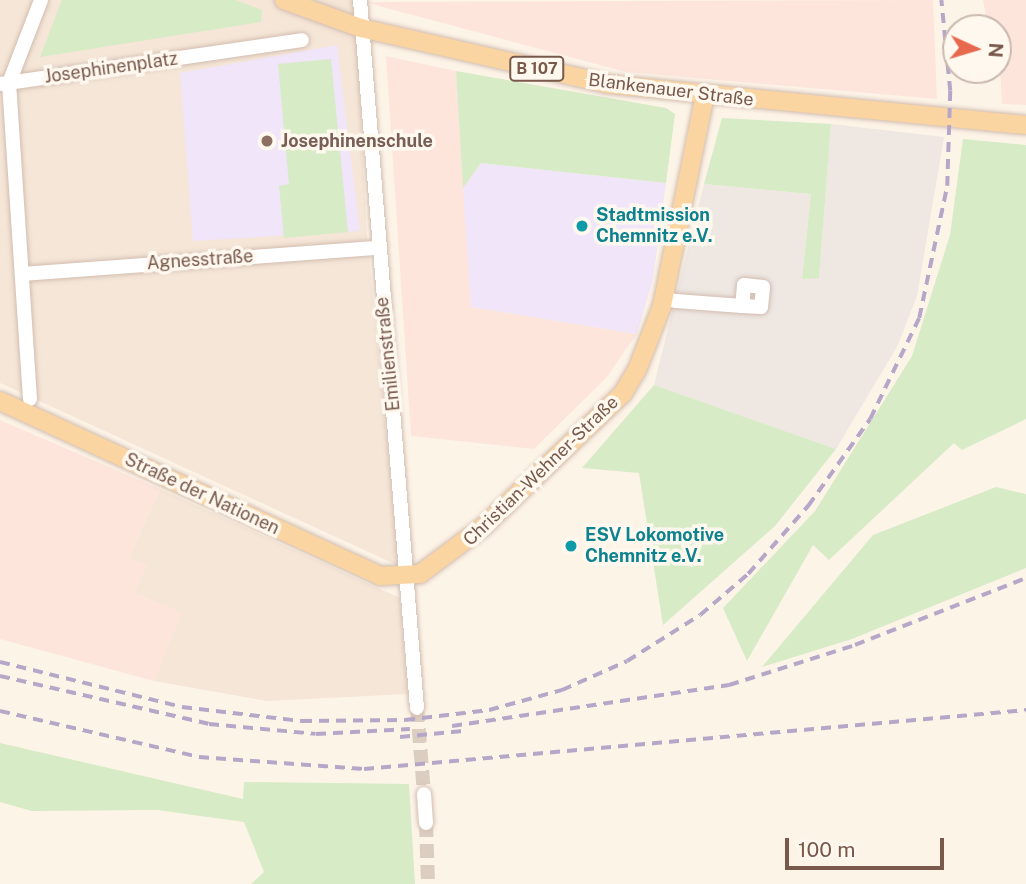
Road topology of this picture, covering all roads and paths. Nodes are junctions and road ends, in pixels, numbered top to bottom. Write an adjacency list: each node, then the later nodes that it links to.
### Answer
1 (41, 0): 6 (street, Josephinenplatz)
2 (284, 0): 4 (main road, Blankenauer Straße / B 107)
3 (360, 0): 4 (street, Emilienstraße)
4 (361, 28): 7 (main road, Blankenauer Straße / B 107); 9 (street, Emilienstraße)
5 (302, 40): 6 (street, Josephinenplatz)
6 (5, 84): 10 (street)
7 (705, 96): 8 (main road, Blankenauer Straße / B 107); 11 (main road, Christian-Wehner-Straße)
8 (1026, 125)
9 (378, 248): 10 (street, Agnesstraße); 15 (street, Emilienstraße)
10 (22, 274): 13 (street)
11 (664, 299): 12 (street); 15 (main road, Christian-Wehner-Straße)
12 (742, 306)
13 (30, 399)
14 (0, 401): 15 (main road, Straße der Nationen)
15 (407, 577): 16 (street, Emilienstraße)
16 (417, 708)
17 (424, 794): 18 (street)
18 (426, 823)

